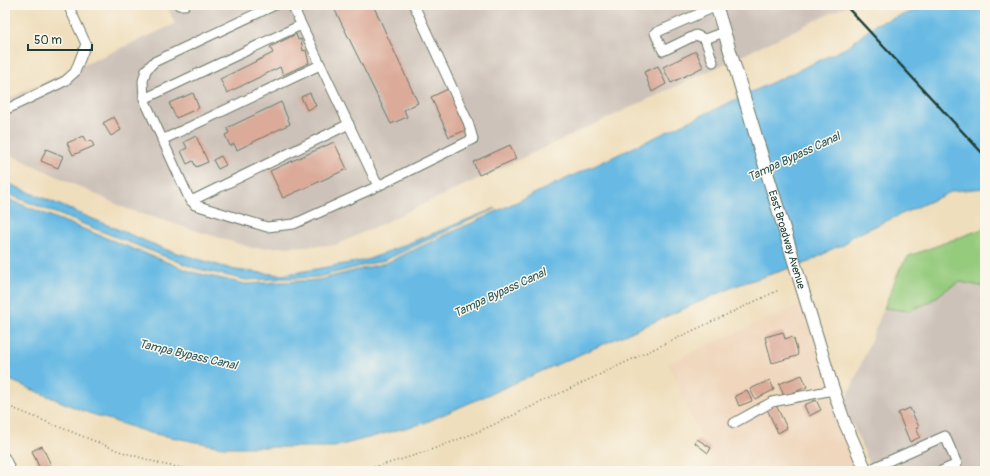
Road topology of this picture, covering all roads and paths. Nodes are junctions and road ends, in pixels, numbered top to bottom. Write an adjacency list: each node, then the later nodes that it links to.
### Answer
1 (68, 5): 14 (street)
2 (179, 5): 3 (street)
3 (185, 5)
4 (275, 5): 13 (street)
5 (292, 5): 8 (street)
6 (414, 5): 17 (street)
7 (716, 5): 9 (main road, East Broadway Avenue); 10 (street)
8 (301, 25): 12 (street); 13 (street)
9 (724, 32): 10 (street); 20 (main road, East Broadway Avenue)
10 (705, 39): 11 (street)
11 (713, 62)
12 (320, 65): 15 (street); 16 (street)
13 (144, 99): 16 (street)
14 (5, 110)
15 (349, 124): 17 (street); 18 (street)
16 (162, 140): 18 (street)
17 (378, 186): 18 (street)
18 (192, 201)
19 (779, 290): 26 (path)
20 (833, 390): 22 (street); 27 (main road, East Broadway Avenue)
21 (5, 405): 25 (path)
22 (734, 423)
23 (5, 458): 24 (street)
24 (11, 471)
25 (201, 471)
26 (350, 471)
27 (866, 471): 28 (street)
28 (941, 471)

